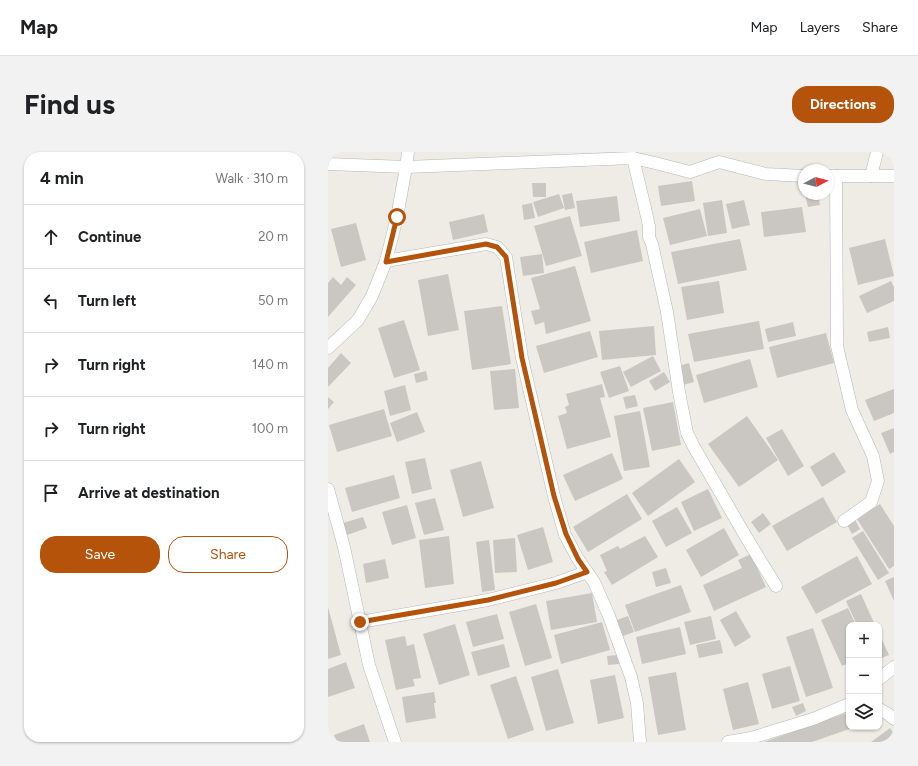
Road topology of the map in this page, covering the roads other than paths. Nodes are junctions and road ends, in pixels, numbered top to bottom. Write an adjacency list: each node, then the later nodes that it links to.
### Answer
1 (408, 152): 6 (street)
2 (877, 152): 9 (street)
3 (633, 158): 4 (street); 6 (street); 17 (street)
4 (728, 158): 7 (street)
5 (328, 164): 6 (street)
6 (406, 167): 12 (street)
7 (798, 176)
8 (834, 176): 9 (street)
9 (871, 176): 10 (street)
10 (894, 176)
11 (833, 200): 15 (street)
12 (386, 262): 13 (street); 16 (street)
13 (328, 348)
14 (328, 489): 18 (street)
15 (844, 521)
16 (587, 572): 18 (street); 26 (street)
17 (776, 586)
18 (360, 622): 25 (street)
19 (894, 667): 20 (street)
20 (882, 677)
21 (846, 705): 24 (street)
22 (882, 711): 23 (street)
23 (894, 719)
24 (752, 740): 27 (street)
25 (395, 742)
26 (640, 742)
27 (728, 742)

